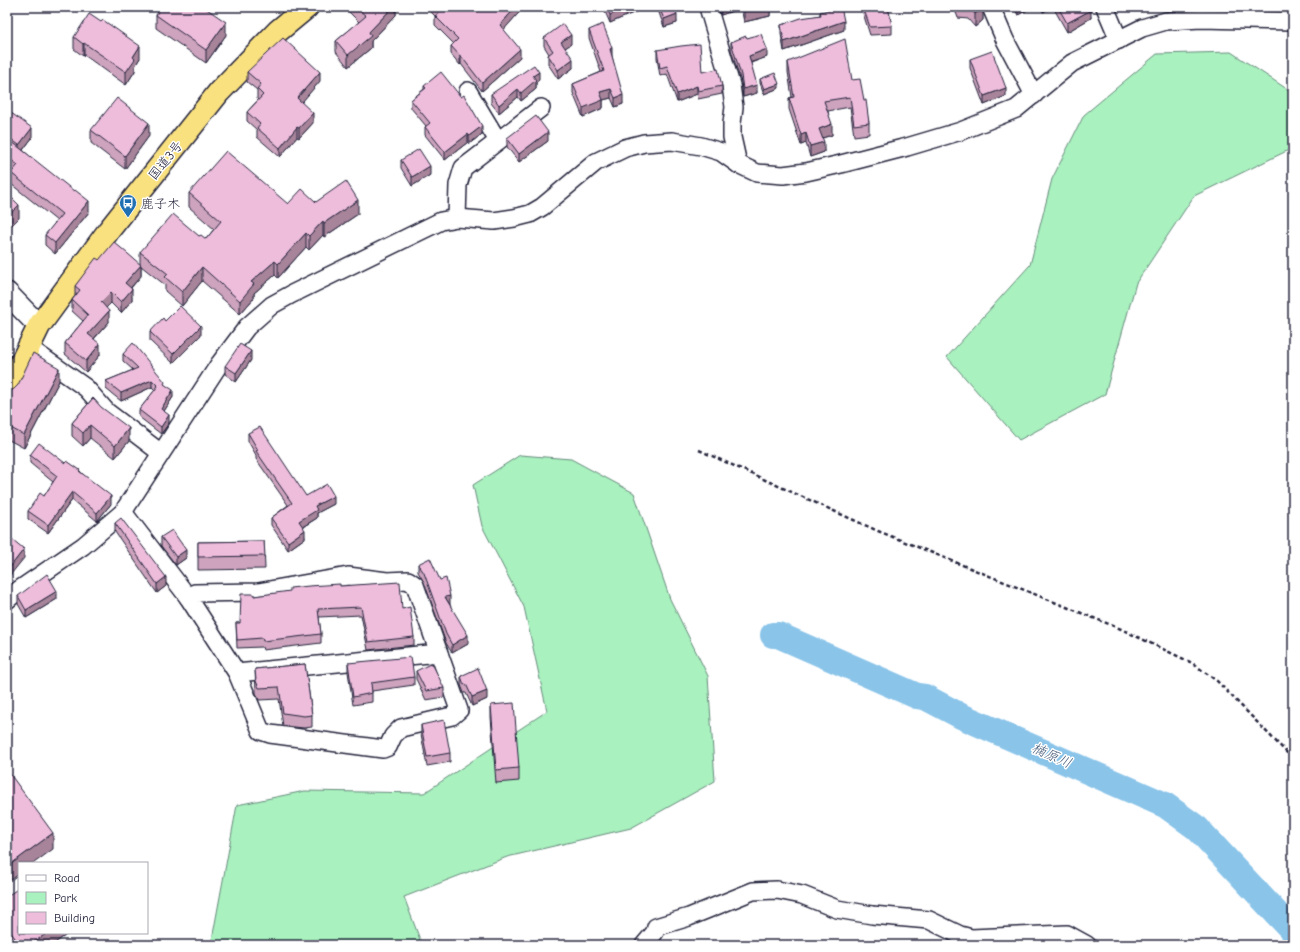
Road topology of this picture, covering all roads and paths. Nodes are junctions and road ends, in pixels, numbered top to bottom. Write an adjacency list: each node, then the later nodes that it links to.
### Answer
1 (307, 7): 14 (highway, 国道3号)
2 (708, 7): 11 (street)
3 (991, 7): 8 (street)
4 (1105, 7): 6 (street)
5 (1293, 21): 6 (street)
6 (1119, 40): 8 (street)
7 (468, 90): 10 (street)
8 (1034, 95): 11 (street)
9 (541, 108): 10 (street)
10 (498, 141): 12 (street)
11 (738, 164): 12 (street)
12 (457, 218): 18 (street)
13 (7, 293): 14 (street)
14 (39, 326): 15 (highway, 国道3号)
15 (28, 347): 16 (highway, 国道3号); 18 (street)
16 (7, 392)
17 (700, 450): 24 (path)
18 (161, 453): 19 (street)
19 (123, 512): 20 (street); 21 (street)
20 (188, 597): 22 (street); 23 (street)
21 (7, 600)
22 (439, 653): 23 (street); 23 (street)
23 (237, 673)
24 (1293, 760)
25 (644, 945): 26 (street)
26 (1088, 945)

